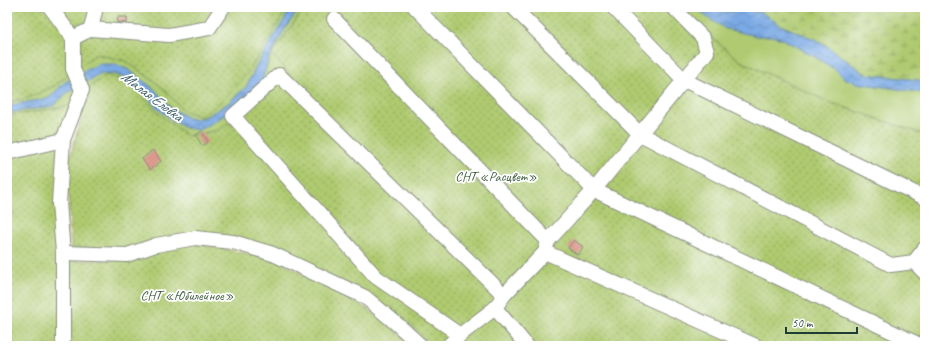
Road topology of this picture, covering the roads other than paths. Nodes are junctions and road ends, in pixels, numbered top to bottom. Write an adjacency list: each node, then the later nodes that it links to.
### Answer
1 (50, 7): 10 (street)
2 (96, 7): 9 (street)
3 (223, 7): 9 (street)
4 (415, 7): 15 (street)
5 (513, 7): 12 (street)
6 (613, 7): 11 (street)
7 (673, 7): 11 (street)
8 (334, 19): 17 (street)
9 (91, 28): 10 (street)
10 (73, 38): 13 (street)
11 (684, 80): 12 (street); 16 (street)
12 (640, 134): 15 (street); 20 (street)
13 (63, 140): 14 (street); 19 (street)
14 (7, 153)
15 (594, 190): 17 (street); 30 (street)
16 (925, 198)
17 (547, 246): 22 (street); 29 (street)
18 (925, 248): 20 (street)
19 (63, 254): 25 (street); 26 (street)
20 (914, 262): 21 (street)
21 (925, 273)
22 (504, 295): 23 (street); 24 (street)
23 (495, 308): 24 (street); 28 (street)
24 (460, 335): 27 (street)
25 (63, 346)
26 (421, 346)
27 (448, 346)
28 (527, 346)
29 (756, 346)
30 (922, 346)

